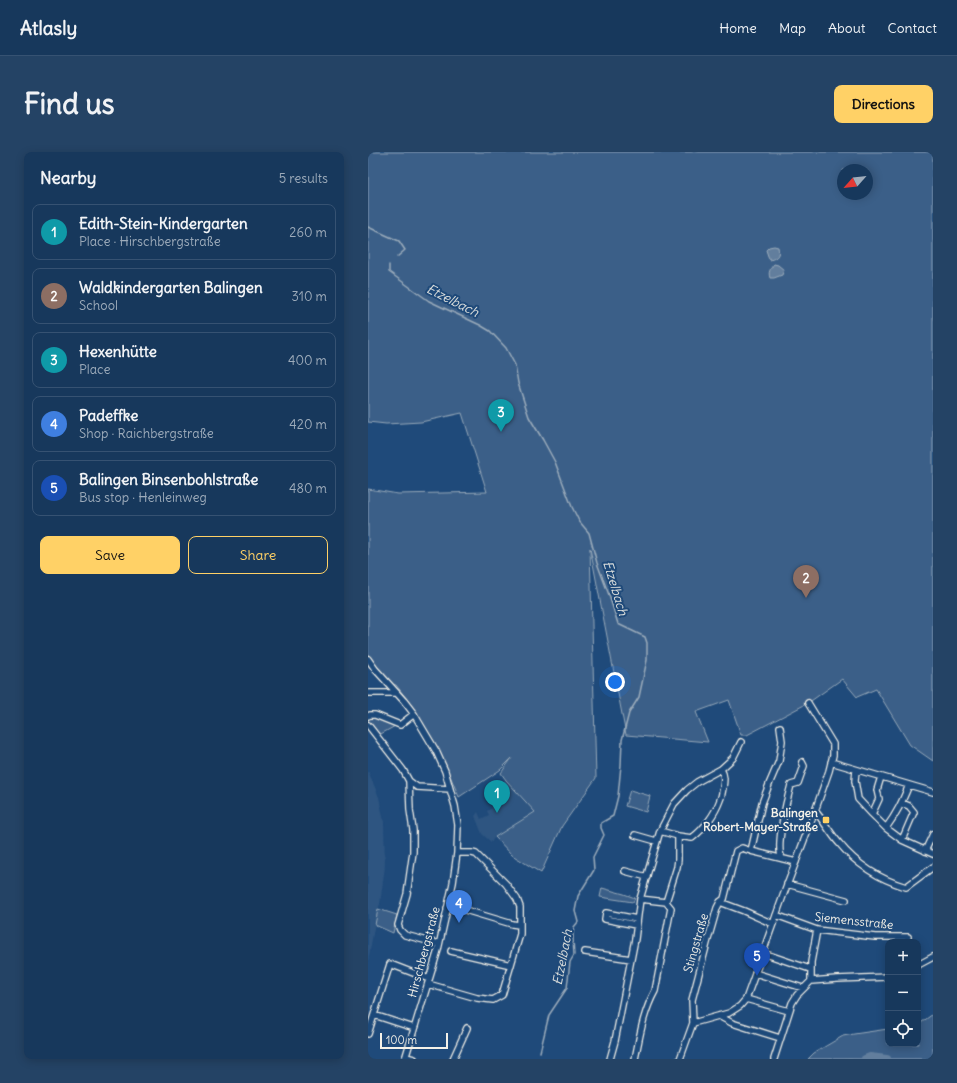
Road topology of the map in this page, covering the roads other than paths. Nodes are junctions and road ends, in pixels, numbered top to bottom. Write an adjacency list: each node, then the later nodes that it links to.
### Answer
1 (368, 659): 3 (street, Hirschbergstraße)
2 (368, 693): 3 (street)
3 (396, 693): 5 (street, Hirschbergstraße)
4 (808, 703): 11 (street)
5 (414, 714): 6 (street); 17 (street, Hirschbergstraße)
6 (368, 716)
7 (368, 725): 15 (street)
8 (780, 727): 29 (street)
9 (741, 742): 12 (street)
10 (802, 762): 33 (street)
11 (831, 762): 13 (street); 20 (street)
12 (721, 770): 23 (street); 26 (street)
13 (856, 770): 14 (street); 21 (street)
14 (881, 777): 16 (street); 21 (street)
15 (409, 781): 17 (street); 50 (street)
16 (909, 785): 18 (street); 19 (street)
17 (450, 790): 31 (street, Hirschbergstraße)
18 (933, 792)
19 (902, 803): 22 (street); 27 (street)
20 (815, 811): 34 (street); 35 (street)
21 (872, 814): 22 (street)
22 (886, 828): 27 (street)
23 (660, 831): 26 (street); 28 (street)
24 (933, 834): 30 (street)
25 (635, 835): 28 (street)
26 (678, 836): 41 (street)
27 (902, 840): 30 (street)
28 (656, 841): 37 (street)
29 (751, 850): 33 (street); 42 (street, Stingstraße)
30 (925, 851): 32 (street)
31 (457, 852): 43 (street, Hirschbergstraße); 47 (street)
32 (933, 854)
33 (782, 858): 34 (street)
34 (796, 862): 38 (street)
35 (933, 867)
36 (625, 871): 37 (street)
37 (647, 877): 39 (street)
38 (787, 884): 40 (street); 44 (street)
39 (640, 898): 41 (street); 45 (street)
40 (846, 900)
41 (666, 902): 77 (street)
42 (720, 902): 46 (street); 68 (street, Stingstraße)
43 (447, 908): 47 (street); 50 (street, Hirschbergstraße)
44 (776, 915): 46 (street); 48 (street, Siemensstraße)
45 (637, 922): 45 (street); 55 (street)
46 (773, 924): 53 (street)
47 (519, 925): 57 (street)
48 (817, 930): 49 (street, Siemensstraße); 58 (street)
49 (908, 937)
50 (439, 944): 62 (street, Hirschbergstraße)
51 (451, 951): 57 (street)
52 (585, 952): 55 (street)
53 (763, 953): 58 (street); 59 (street)
54 (933, 956): 56 (street)
55 (631, 959): 76 (street)
56 (921, 963)
57 (511, 965): 62 (street)
58 (810, 969): 61 (street)
59 (755, 973): 63 (street); 64 (street)
60 (885, 977): 61 (street)
61 (811, 981): 63 (street)
62 (429, 982): 66 (street); 69 (street, Hirschbergstraße)
63 (803, 988): 65 (street)
64 (746, 999): 65 (street); 67 (street)
65 (789, 1011): 72 (street)
66 (374, 1015): 69 (street); 71 (street)
67 (719, 1016): 68 (street); 72 (street)
68 (693, 1023): 78 (street, Stingstraße)
69 (414, 1028): 73 (street, Hirschbergstraße)
70 (467, 1028): 75 (street)
71 (368, 1034)
72 (780, 1038): 79 (street)
73 (405, 1058): 74 (street)
74 (414, 1059)
75 (453, 1059)
76 (610, 1059)
77 (635, 1059)
78 (680, 1059)
79 (774, 1059)

